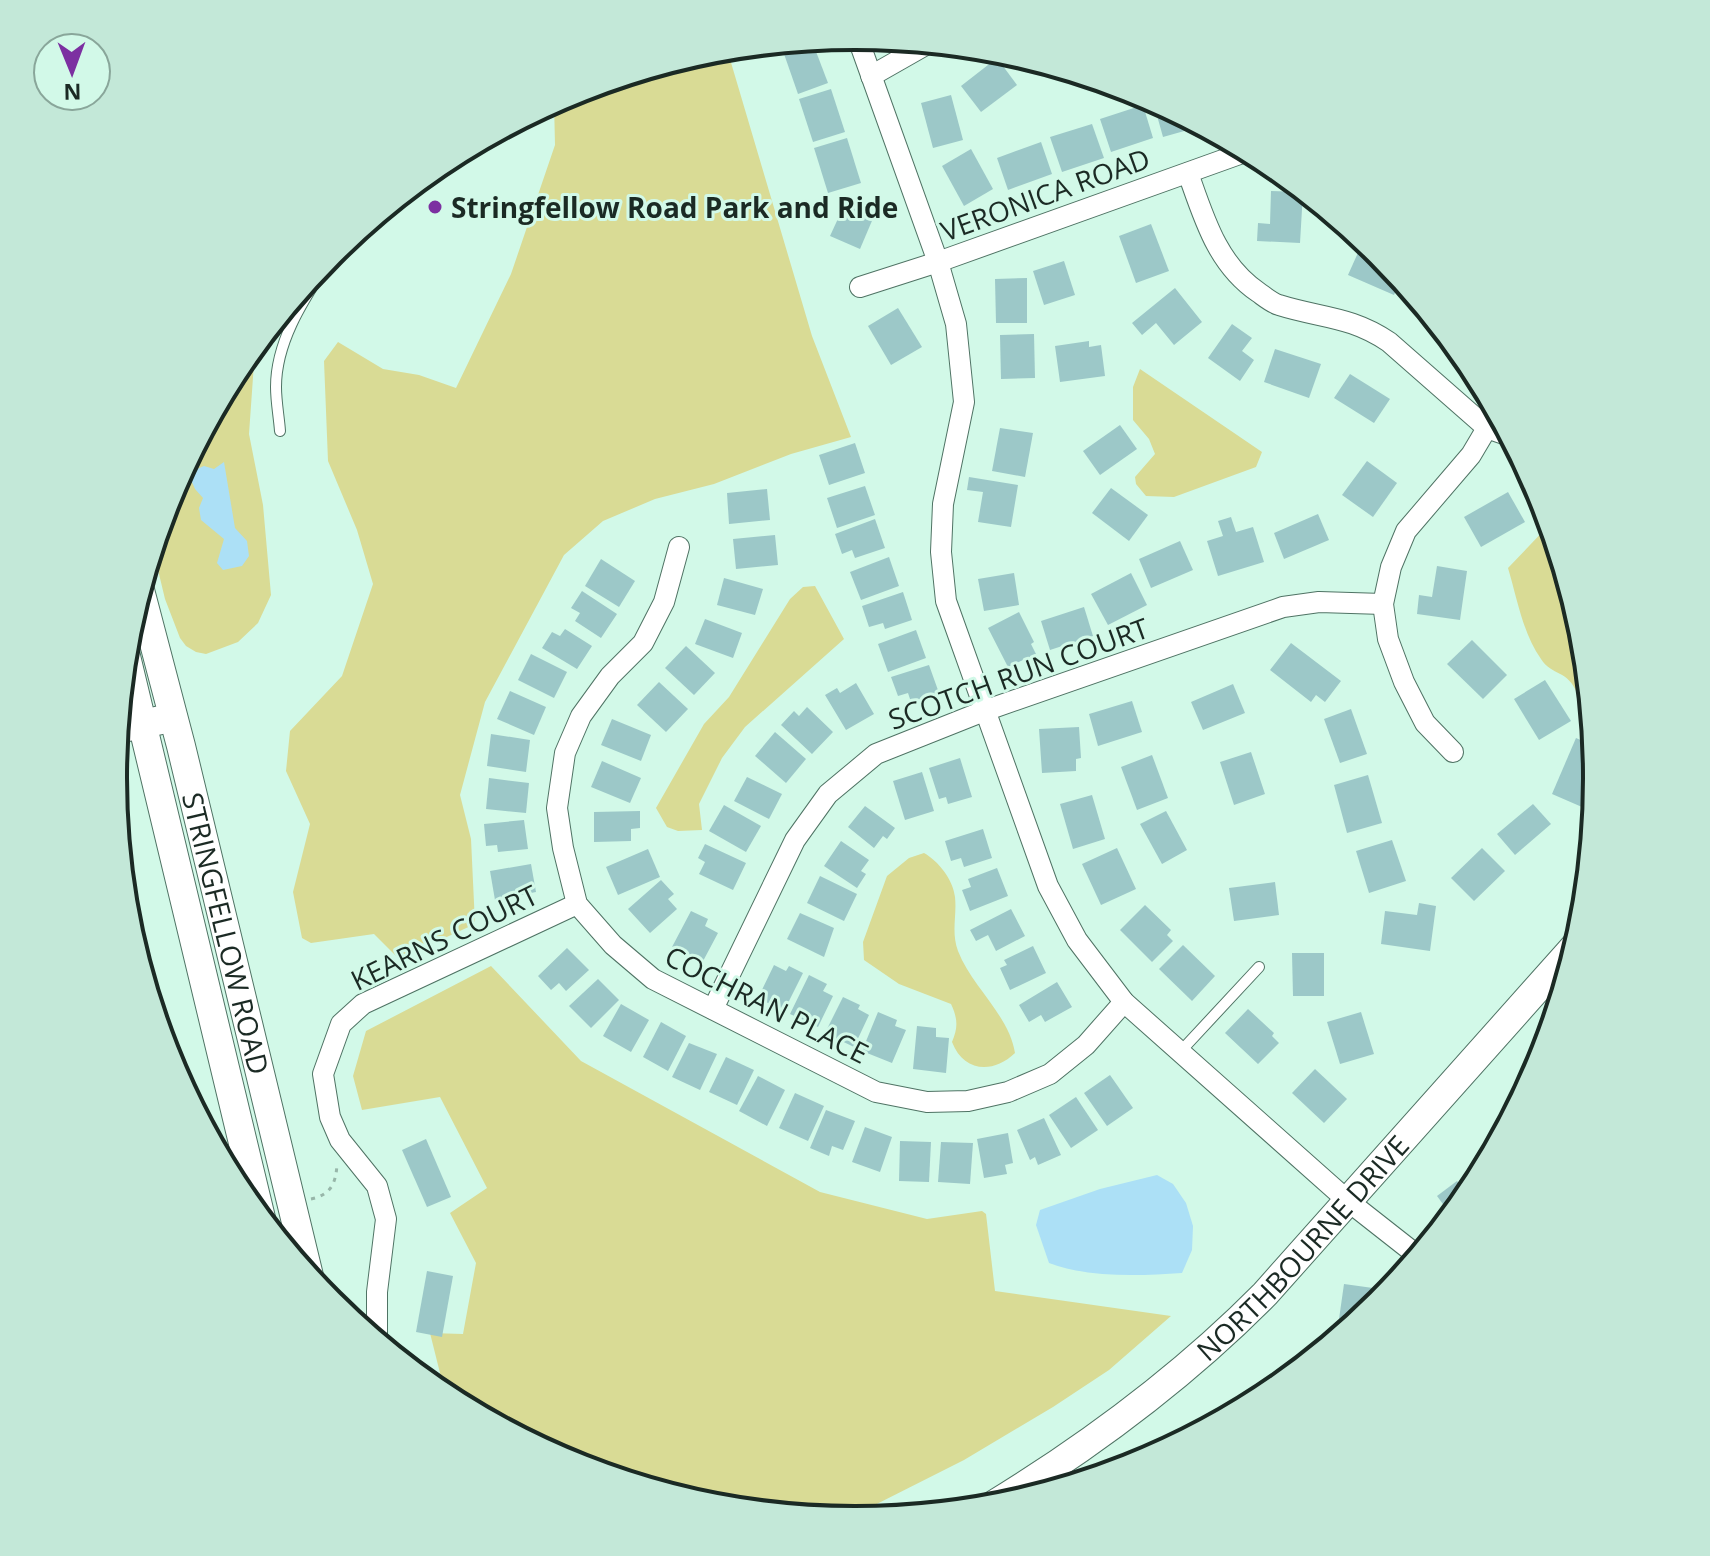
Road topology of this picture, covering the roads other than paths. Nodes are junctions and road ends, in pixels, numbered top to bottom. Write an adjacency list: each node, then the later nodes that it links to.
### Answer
1 (862, 50): 3 (street)
2 (912, 53): 3 (street)
3 (871, 76): 6 (street)
4 (1233, 157): 5 (street, VERONICA ROAD)
5 (1188, 173): 6 (street, VERONICA ROAD); 9 (street)
6 (938, 262): 7 (street, VERONICA ROAD); 17 (street)
7 (860, 287)
8 (305, 302): 11 (lane)
9 (1487, 428): 10 (street); 13 (street)
10 (1494, 430)
11 (280, 431)
12 (679, 547): 21 (street, COCHRAN PLACE)
13 (1383, 604): 17 (street, SCOTCH RUN COURT); 20 (street)
14 (146, 614): 15 (main road, STRINGFELLOW ROAD)
15 (166, 687): 16 (main road); 18 (main road, STRINGFELLOW ROAD)
16 (132, 692)
17 (984, 711): 24 (street); 25 (street, SCOTCH RUN COURT)
18 (174, 718): 19 (main road); 30 (main road, STRINGFELLOW ROAD)
19 (130, 727): 27 (main road, STRINGFELLOW ROAD)
20 (1453, 752)
21 (577, 904): 25 (street, COCHRAN PLACE); 31 (street, KEARNS COURT)
22 (1558, 965): 28 (main road, NORTHBOURNE DRIVE)
23 (1259, 967): 26 (lane)
24 (1124, 1002): 25 (street, COCHRAN PLACE); 26 (street)
25 (713, 1009)
26 (1180, 1052): 28 (street)
27 (252, 1185)
28 (1348, 1201): 29 (street); 32 (main road, NORTHBOURNE DRIVE)
29 (1409, 1249)
30 (303, 1252)
31 (377, 1327)
32 (1027, 1485)

